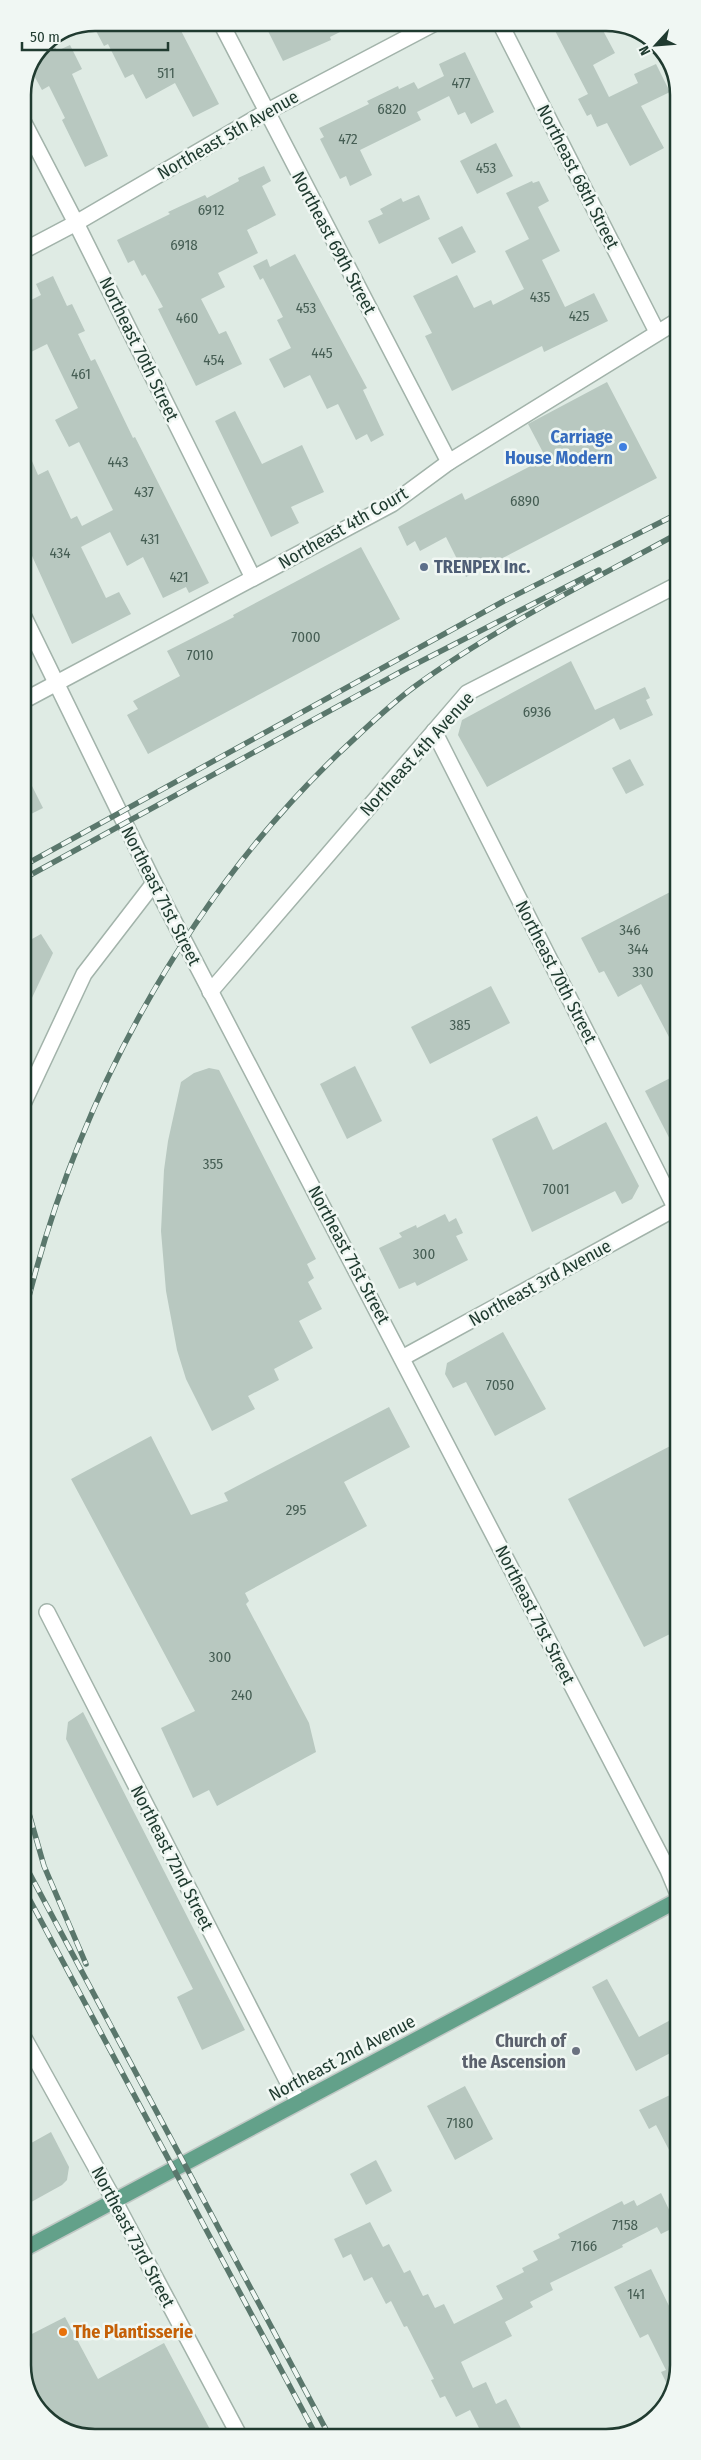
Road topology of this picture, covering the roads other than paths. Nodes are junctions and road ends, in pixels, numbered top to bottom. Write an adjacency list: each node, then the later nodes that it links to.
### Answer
1 (225, 31): 4 (street, Northeast 69th Street)
2 (420, 31): 4 (street, Northeast 5th Avenue)
3 (504, 31): 9 (street, Northeast 68th Street)
4 (266, 112): 6 (street, Northeast 5th Avenue); 10 (street, Northeast 69th Street)
5 (31, 138): 6 (street, Northeast 70th Street)
6 (76, 223): 7 (street, Northeast 5th Avenue); 11 (street, Northeast 70th Street)
7 (31, 247)
8 (670, 325): 9 (street, Northeast 4th Court)
9 (657, 332): 10 (street, Northeast 4th Court)
10 (448, 462): 11 (street, Northeast 4th Court)
11 (253, 578): 14 (street, Northeast 4th Court)
12 (670, 589): 16 (street, Northeast 4th Avenue)
13 (31, 631): 14 (street, Northeast 71st Street)
14 (57, 683): 15 (street, Northeast 4th Court); 17 (street, Northeast 71st Street)
15 (31, 696)
16 (434, 731): 18 (street, Northeast 4th Avenue); 20 (street, Northeast 70th Street)
17 (154, 884): 18 (street, Northeast 71st Street); 19 (street)
18 (210, 992): 22 (street, Northeast 71st Street)
19 (31, 1087)
20 (670, 1196)
21 (670, 1214): 22 (street, Northeast 3rd Avenue)
22 (402, 1358): 24 (street, Northeast 71st Street)
23 (47, 1612): 27 (street, Northeast 72nd Street)
24 (670, 1875)
25 (670, 1904): 27 (main road, Northeast 2nd Avenue)
26 (31, 2051): 28 (street, Northeast 73rd Street)
27 (298, 2102): 28 (main road, Northeast 2nd Avenue)
28 (114, 2200): 29 (main road, Northeast 2nd Avenue); 30 (street, Northeast 73rd Street)
29 (31, 2245)
30 (236, 2429)

